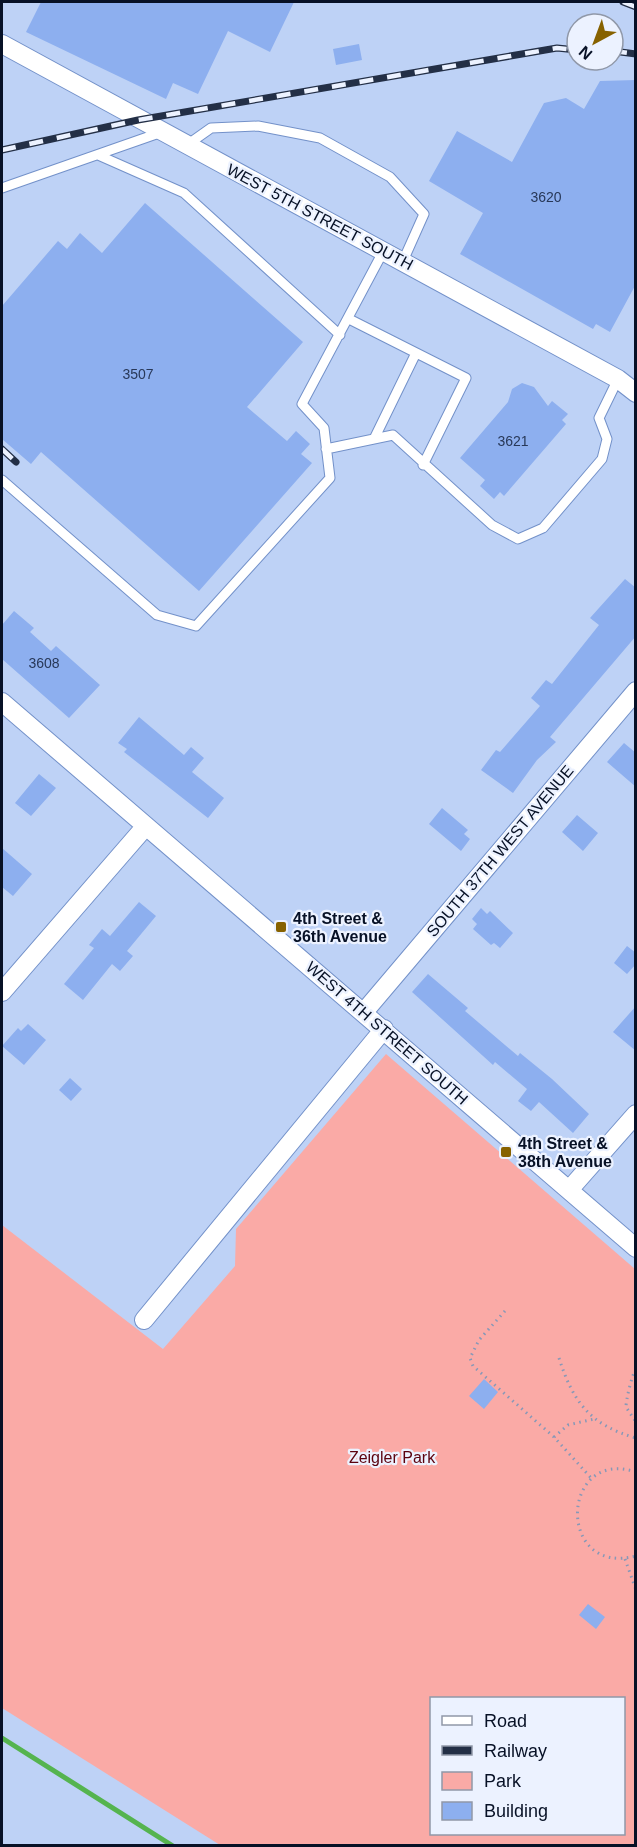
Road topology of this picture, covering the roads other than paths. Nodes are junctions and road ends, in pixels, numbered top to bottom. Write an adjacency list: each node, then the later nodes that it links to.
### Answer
1 (2, 44): 2 (street, WEST 5TH STREET SOUTH)
2 (162, 132): 3 (street, WEST 5TH STREET SOUTH); 4 (lane)
3 (186, 145): 6 (street, WEST 5TH STREET SOUTH); 7 (lane)
4 (98, 154): 5 (lane); 9 (lane)
5 (2, 188)
6 (384, 250): 7 (street, WEST 5TH STREET SOUTH); 8 (lane)
7 (403, 261): 11 (street, WEST 5TH STREET SOUTH)
8 (350, 319): 9 (lane); 10 (lane)
9 (340, 335): 14 (lane)
10 (416, 353): 13 (lane); 15 (lane)
11 (618, 379): 12 (street, WEST 5TH STREET SOUTH); 15 (lane)
12 (636, 393)
13 (374, 439): 14 (lane); 15 (lane)
14 (327, 449): 16 (lane)
15 (423, 465)
16 (2, 480)
17 (636, 691): 21 (street, SOUTH 37TH WEST AVENUE)
18 (2, 702): 19 (street, WEST 4TH STREET SOUTH)
19 (145, 827): 20 (street); 21 (street, WEST 4TH STREET SOUTH)
20 (2, 992)
21 (364, 1012): 22 (street, WEST 4TH STREET SOUTH)
22 (384, 1029): 24 (street, WEST 4TH STREET SOUTH); 26 (street)
23 (636, 1114): 24 (street)
24 (569, 1190): 25 (street, WEST 4TH STREET SOUTH)
25 (636, 1248)
26 (144, 1320)

